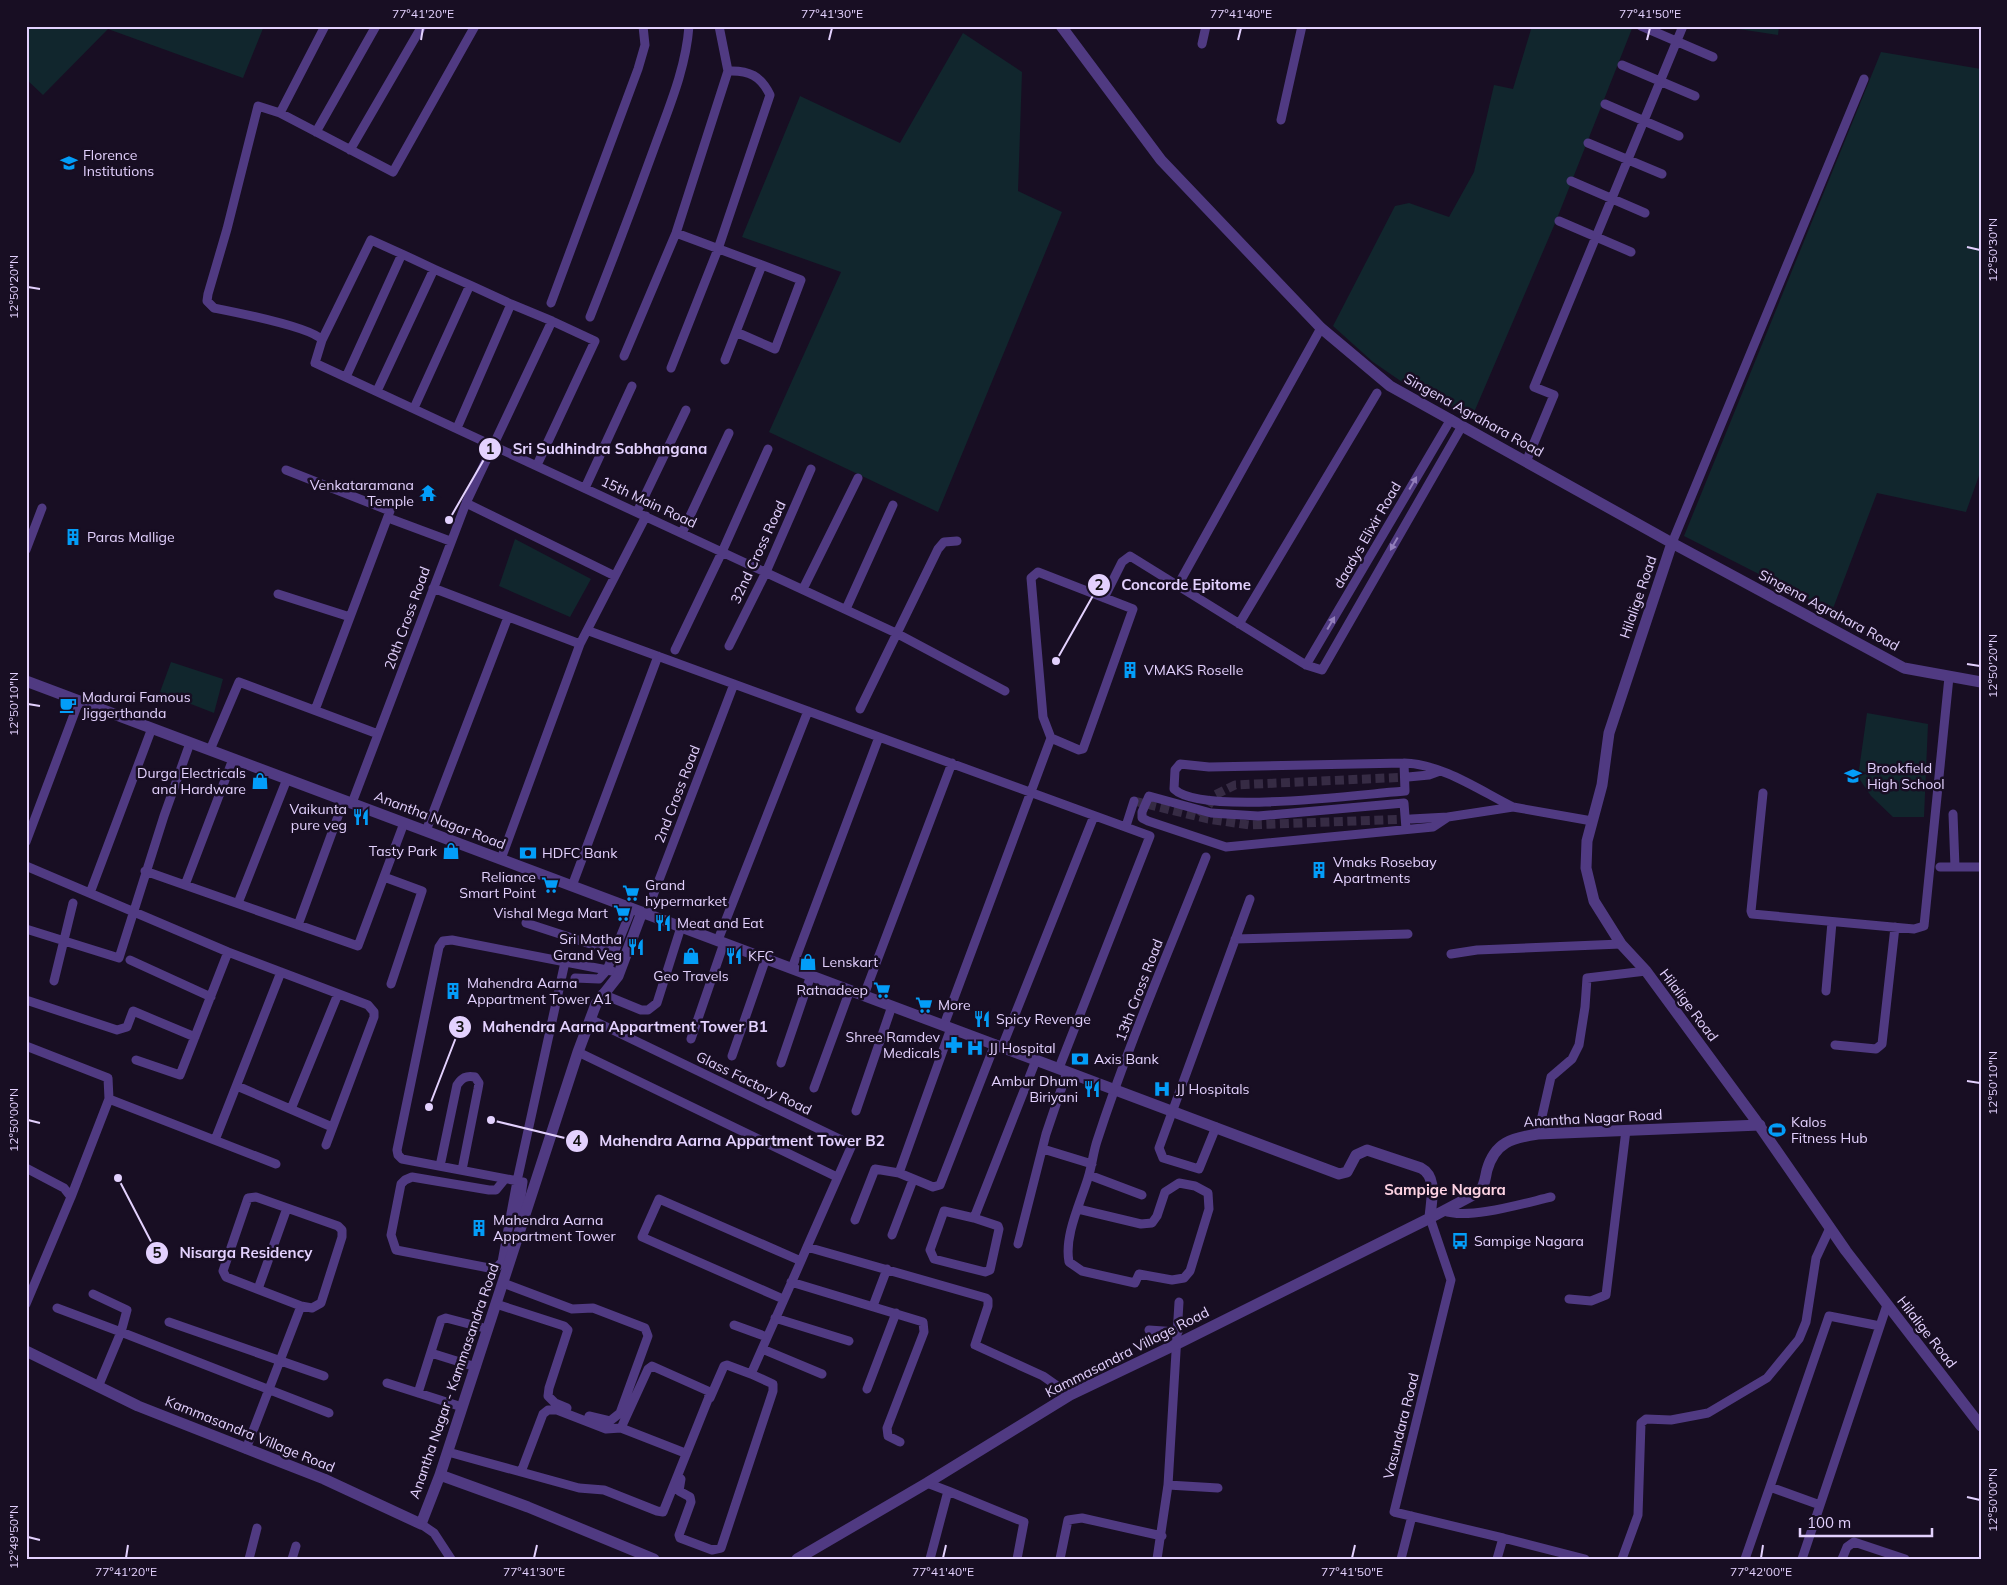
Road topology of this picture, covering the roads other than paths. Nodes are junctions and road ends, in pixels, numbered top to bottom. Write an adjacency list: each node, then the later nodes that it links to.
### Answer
1 (326, 26): 22 (street)
2 (376, 26): 25 (street)
3 (422, 26): 28 (street)
4 (475, 26): 28 (street)
5 (643, 26): 43 (street)
6 (689, 26): 45 (street)
7 (719, 26): 17 (street)
8 (1061, 26): 47 (street, Singena Agrahara Road)
9 (1206, 26): 14 (street)
10 (1302, 26): 23 (street)
11 (1641, 26): 13 (street)
12 (1683, 26): 13 (street)
13 (1677, 42): 15 (street); 19 (street)
14 (1202, 44)
15 (1713, 57)
16 (1622, 65): 19 (street)
17 (728, 71): 35 (street); 37 (street)
18 (1864, 79): 79 (street)
19 (1660, 81): 20 (street); 24 (street)
20 (1696, 96)
21 (1605, 104): 24 (street)
22 (280, 113): 25 (street); 49 (street)
23 (1281, 120)
24 (1644, 121): 26 (street); 29 (street)
25 (316, 132): 28 (street)
26 (1678, 136)
27 (1588, 142): 29 (street)
28 (350, 150)
29 (1628, 160): 30 (street); 32 (street)
30 (1662, 174)
31 (1572, 181): 32 (street)
32 (1612, 199): 33 (street); 36 (street)
33 (1645, 213)
34 (1558, 222): 36 (street)
35 (676, 233): 37 (street); 50 (street)
36 (1596, 237): 38 (street); 65 (street)
37 (718, 249): 40 (street); 52 (street)
38 (1631, 252)
39 (402, 254): 41 (street); 49 (street); 53 (street)
40 (762, 265): 48 (street); 48 (street)
41 (434, 269): 42 (street); 55 (street)
42 (470, 285): 44 (street); 57 (street)
43 (550, 303)
44 (511, 304): 46 (street); 61 (street)
45 (590, 317)
46 (552, 321): 63 (street, 20th Cross Road); 66 (street)
47 (1321, 328): 59 (street, Singena Agrahara Road); 84 (street)
48 (736, 332): 51 (street)
49 (322, 340): 53 (street, 15th Main Road)
50 (624, 356)
51 (725, 360)
52 (671, 368)
53 (346, 377): 55 (street, 15th Main Road)
54 (632, 386): 70 (street)
55 (377, 391): 57 (street, 15th Main Road)
56 (1376, 393): 92 (street)
57 (414, 408): 61 (street, 15th Main Road)
58 (686, 410): 74 (street)
59 (1451, 419): 60 (street, Singena Agrahara Road); 99 (street, daadys Elixir Road, one-way to 59)
60 (1462, 426): 65 (street, Singena Agrahara Road); 99 (street, daadys Elixir Road, one-way to 99)
61 (457, 428): 63 (street, 15th Main Road)
62 (728, 433): 76 (street)
63 (492, 445): 66 (street, 15th Main Road); 71 (street, 20th Cross Road)
64 (768, 449): 81 (street)
65 (1526, 462): 79 (street, Singena Agrahara Road)
66 (537, 465): 70 (street, 15th Main Road)
67 (811, 469): 82 (street, 32nd Cross Road)
68 (286, 470): 90 (street)
69 (858, 478): 86 (street)
70 (584, 488): 74 (street, 15th Main Road)
71 (466, 503): 77 (street, 20th Cross Road); 83 (street)
72 (893, 505): 89 (street)
73 (42, 508): 80 (street)
74 (642, 514): 76 (street, 15th Main Road); 83 (street)
75 (391, 519): 77 (street)
76 (682, 533): 81 (street, 15th Main Road)
77 (450, 541): 85 (street, 20th Cross Road)
78 (957, 541): 94 (street)
79 (1672, 543): 100 (street, Singena Agrahara Road); 131 (street, Hilalige Road)
80 (26, 550)
81 (722, 552): 82 (street, 15th Main Road); 97 (street)
82 (766, 572): 86 (street, 15th Main Road); 96 (street, 32nd Cross Road)
83 (615, 576): 93 (street)
84 (1178, 586): 88 (street); 92 (street)
85 (434, 588): 91 (street); 110 (street, 20th Cross Road)
86 (803, 589): 89 (street, 15th Main Road)
87 (278, 594): 90 (street)
88 (1104, 598): 112 (street); 112 (street)
89 (846, 609): 94 (street, 15th Main Road)
90 (350, 617): 107 (street)
91 (508, 617): 95 (street); 135 (street)
92 (1239, 624): 99 (street)
93 (589, 630): 95 (street); 98 (street)
94 (896, 633): 104 (street, 15th Main Road); 106 (street)
95 (580, 644): 138 (street)
96 (729, 646)
97 (675, 650)
98 (658, 656): 103 (street); 146 (street)
99 (1306, 665)
100 (1949, 677): 102 (street, Singena Agrahara Road); 157 (street)
101 (26, 681): 105 (street, Anantha Nagar Road)
102 (1981, 682)
103 (734, 684): 108 (street); 152 (street, 2nd Cross Road)
104 (1005, 691)
105 (79, 701): 109 (street, Anantha Nagar Road); 136 (street)
106 (860, 709)
107 (315, 710): 110 (street); 114 (street)
108 (808, 711): 111 (street); 162 (street)
109 (152, 728): 113 (street, Anantha Nagar Road); 147 (street)
110 (378, 734): 124 (street, 20th Cross Road)
111 (879, 737): 116 (street); 170 (street)
112 (1051, 738): 121 (street)
113 (190, 743): 114 (street, Anantha Nagar Road); 143 (street)
114 (210, 750): 115 (street, Anantha Nagar Road)
115 (233, 759): 120 (street, Anantha Nagar Road); 145 (street)
116 (952, 763): 121 (street); 183 (street)
117 (1404, 763): 118 (street); 125 (street); 125 (street)
118 (1440, 770): 119 (street); 126 (street)
119 (1408, 777)
120 (287, 779): 124 (street, Anantha Nagar Road); 150 (street)
121 (1031, 793): 128 (street); 188 (street)
122 (1763, 793): 153 (street)
123 (1134, 801): 133 (street)
124 (348, 802): 132 (street, Anantha Nagar Road); 155 (street, 20th Cross Road)
125 (1194, 802): 134 (street); 134 (street)
126 (1513, 807): 129 (street); 131 (street)
127 (1953, 814): 140 (street)
128 (1094, 816): 133 (street); 193 (street)
129 (1448, 817): 130 (street); 134 (street)
130 (1411, 819)
131 (1592, 821): 163 (street, Hilalige Road)
132 (404, 823): 135 (street, Anantha Nagar Road); 144 (street)
133 (1126, 826): 199 (street)
134 (1406, 829)
135 (426, 831): 138 (street, Anantha Nagar Road)
136 (26, 842)
137 (1206, 857): 202 (street, 13th Cross Road)
138 (501, 859): 146 (street, Anantha Nagar Road)
139 (26, 866): 147 (street)
140 (1955, 867): 141 (street); 142 (street)
141 (1981, 867)
142 (1940, 868)
143 (146, 871): 145 (street); 151 (street)
144 (384, 877): 155 (street); 178 (street)
145 (185, 885): 150 (street)
146 (572, 886): 152 (street, Anantha Nagar Road)
147 (90, 893): 151 (street)
148 (1250, 899): 160 (street)
149 (73, 903): 161 (street)
150 (238, 904): 155 (street)
151 (134, 910): 161 (street); 164 (street)
152 (640, 911): 156 (street, Anantha Nagar Road); 165 (street, 2nd Cross Road); 174 (street, Anantha Nagar - Kammasandra Road)
153 (1832, 922): 157 (street); 180 (street)
154 (526, 923): 165 (street)
155 (298, 924)
156 (681, 927): 162 (street, Anantha Nagar Road); 182 (street)
157 (1895, 927): 191 (street)
158 (26, 929): 161 (street)
159 (1408, 934): 160 (street)
160 (1236, 938): 206 (street)
161 (64, 940): 177 (street)
162 (721, 942): 167 (street, Anantha Nagar Road); 190 (street)
163 (1621, 944): 166 (street); 172 (street, Hilalige Road)
164 (228, 952): 173 (street); 184 (street)
165 (615, 952): 171 (street, 2nd Cross Road)
166 (1451, 954)
167 (766, 958): 170 (street, Anantha Nagar Road); 195 (street)
168 (130, 960): 184 (street)
169 (565, 962): 171 (street); 217 (street); 225 (street)
170 (792, 968): 175 (street, Anantha Nagar Road)
171 (607, 970): 174 (street); 176 (street)
172 (1646, 971): 207 (street, Hilalige Road); 211 (street)
173 (281, 972): 181 (street); 200 (street)
174 (620, 972): 182 (street, Anantha Nagar - Kammasandra Road)
175 (811, 975): 179 (street, Anantha Nagar Road); 198 (street)
176 (574, 978)
177 (54, 982)
178 (391, 984)
179 (850, 990): 183 (street, Anantha Nagar Road); 201 (street)
180 (1826, 991)
181 (338, 994): 204 (street); 208 (street)
182 (602, 994): 187 (street, Anantha Nagar - Kammasandra Road)
183 (864, 995): 186 (street, Anantha Nagar Road)
184 (211, 997): 189 (street)
185 (26, 1000): 189 (street)
186 (892, 1006): 188 (street, Anantha Nagar Road); 205 (street)
187 (590, 1019): 194 (street, Anantha Nagar - Kammasandra Road); 222 (street, Glass Factory Road)
188 (947, 1026): 193 (street, Anantha Nagar Road); 220 (street)
189 (195, 1036): 196 (street)
190 (691, 1039)
191 (1834, 1045)
192 (26, 1046): 203 (street)
193 (999, 1046): 197 (street, Anantha Nagar Road); 224 (street)
194 (578, 1052): 222 (street); 232 (street, Anantha Nagar - Kammasandra Road)
195 (732, 1056)
196 (136, 1060)
197 (1036, 1060): 199 (street, Anantha Nagar Road); 233 (street)
198 (781, 1063)
199 (1063, 1070): 202 (street, Anantha Nagar Road); 214 (street)
200 (237, 1086): 204 (street); 212 (street)
201 (814, 1088)
202 (1115, 1090): 206 (street, Anantha Nagar Road); 216 (street, 13th Cross Road)
203 (109, 1098): 212 (street); 227 (street)
204 (291, 1109): 208 (street)
205 (856, 1111)
206 (1173, 1111): 209 (street, Anantha Nagar Road); 209 (street)
207 (1760, 1126): 210 (street, Anantha Nagar Road); 236 (street, Hilalige Road)
208 (332, 1127): 213 (street)
209 (1216, 1127): 234 (street, Anantha Nagar Road)
210 (1626, 1130): 211 (street, Anantha Nagar Road); 247 (street)
211 (1538, 1134): 231 (street, Anantha Nagar Road)
212 (216, 1140): 215 (street)
213 (326, 1145)
214 (1043, 1149): 216 (street); 238 (street)
215 (276, 1164)
216 (1092, 1164): 221 (street, 13th Cross Road)
217 (440, 1166): 219 (street); 219 (street)
218 (26, 1168): 227 (street)
219 (462, 1170): 223 (street)
220 (899, 1173): 224 (street); 235 (street)
221 (1089, 1176): 226 (street); 230 (street, 13th Cross Road)
222 (837, 1177): 239 (street)
223 (505, 1179): 225 (street); 225 (street)
224 (913, 1180): 237 (street)
225 (516, 1181): 232 (street)
226 (1142, 1195)
227 (71, 1197): 249 (street)
228 (1551, 1197): 231 (street)
229 (287, 1208): 244 (street); 244 (street); 252 (street)
230 (1078, 1209): 230 (street, 13th Cross Road)
231 (1444, 1211): 234 (street, Anantha Nagar Road)
232 (525, 1215): 242 (street, Anantha Nagar - Kammasandra Road)
233 (974, 1218): 233 (street)
234 (1430, 1218): 264 (street, Kammasandra Village Road); 296 (street, Vasundara Road)
235 (855, 1220)
236 (1830, 1228): 251 (street, Hilalige Road); 315 (street)
237 (892, 1235)
238 (1018, 1244)
239 (807, 1247): 240 (street); 241 (street)
240 (801, 1261): 243 (street); 246 (street)
241 (887, 1269): 253 (street); 279 (street)
242 (503, 1282): 250 (street, Anantha Nagar - Kammasandra Road); 250 (street)
243 (791, 1282): 246 (street); 253 (street)
244 (258, 1289): 252 (street)
245 (93, 1294): 262 (street)
246 (784, 1299): 256 (street)
247 (1569, 1299)
248 (1179, 1302): 264 (street)
249 (26, 1304)
250 (496, 1304): 260 (street, Anantha Nagar - Kammasandra Road)
251 (1888, 1305): 259 (street); 282 (street, Hilalige Road)
252 (301, 1306): 269 (street)
253 (873, 1306): 255 (street)
254 (57, 1308): 262 (street)
255 (896, 1313): 276 (street); 284 (street)
256 (775, 1318): 263 (street); 265 (street)
257 (169, 1322): 269 (street)
258 (734, 1324): 263 (street)
259 (1880, 1326): 292 (street); 295 (street)
260 (488, 1329): 268 (street); 270 (street, Anantha Nagar - Kammasandra Road)
261 (1149, 1330): 264 (street)
262 (121, 1332): 275 (street); 277 (street)
263 (767, 1337): 266 (street)
264 (1177, 1338): 279 (street, Kammasandra Village Road); 291 (street)
265 (849, 1341)
266 (762, 1349): 271 (street); 272 (street)
267 (26, 1351): 275 (street, Kammasandra Village Road)
268 (431, 1353): 270 (street); 278 (street)
269 (280, 1361): 273 (street); 277 (street)
270 (476, 1367): 280 (street, Anantha Nagar - Kammasandra Road)
271 (751, 1374): 271 (street)
272 (822, 1374)
273 (324, 1376)
274 (387, 1383): 278 (street)
275 (98, 1388): 285 (street, Kammasandra Village Road)
276 (867, 1389)
277 (268, 1390): 281 (street); 285 (street)
278 (418, 1393): 280 (street)
279 (1070, 1395): 290 (street, Kammasandra Village Road)
280 (462, 1407): 286 (street, Anantha Nagar - Kammasandra Road)
281 (329, 1413)
282 (1981, 1426)
283 (621, 1428): 287 (street); 287 (street); 288 (street)
284 (900, 1442)
285 (246, 1449): 297 (street, Kammasandra Village Road)
286 (448, 1452): 288 (street); 289 (street, Anantha Nagar - Kammasandra Road)
287 (685, 1453): 288 (street)
288 (521, 1472)
289 (440, 1475): 297 (street, Anantha Nagar - Kammasandra Road); 306 (street)
290 (927, 1483): 294 (street); 307 (street, Kammasandra Village Road)
291 (1168, 1485): 293 (street); 299 (street)
292 (1770, 1487): 295 (street); 316 (street)
293 (1218, 1488)
294 (948, 1492): 308 (street); 309 (street)
295 (1820, 1505): 317 (street)
296 (1412, 1516): 300 (street, Vasundara Road); 312 (street)
297 (421, 1524): 305 (street, Kammasandra Village Road)
298 (257, 1528): 303 (street)
299 (1162, 1536): 310 (street); 311 (street)
300 (1502, 1538): 302 (street, Vasundara Road); 313 (street)
301 (296, 1546): 304 (street)
302 (1566, 1556): 314 (street, Vasundara Road)
303 (249, 1559)
304 (292, 1559)
305 (451, 1559)
306 (654, 1559)
307 (797, 1559)
308 (930, 1559)
309 (1017, 1559)
310 (1060, 1559)
311 (1157, 1559)
312 (1401, 1559)
313 (1497, 1559)
314 (1585, 1559)
315 (1622, 1559)
316 (1745, 1559)
317 (1802, 1559)
318 (1842, 1559): 319 (street)
319 (1905, 1559)

